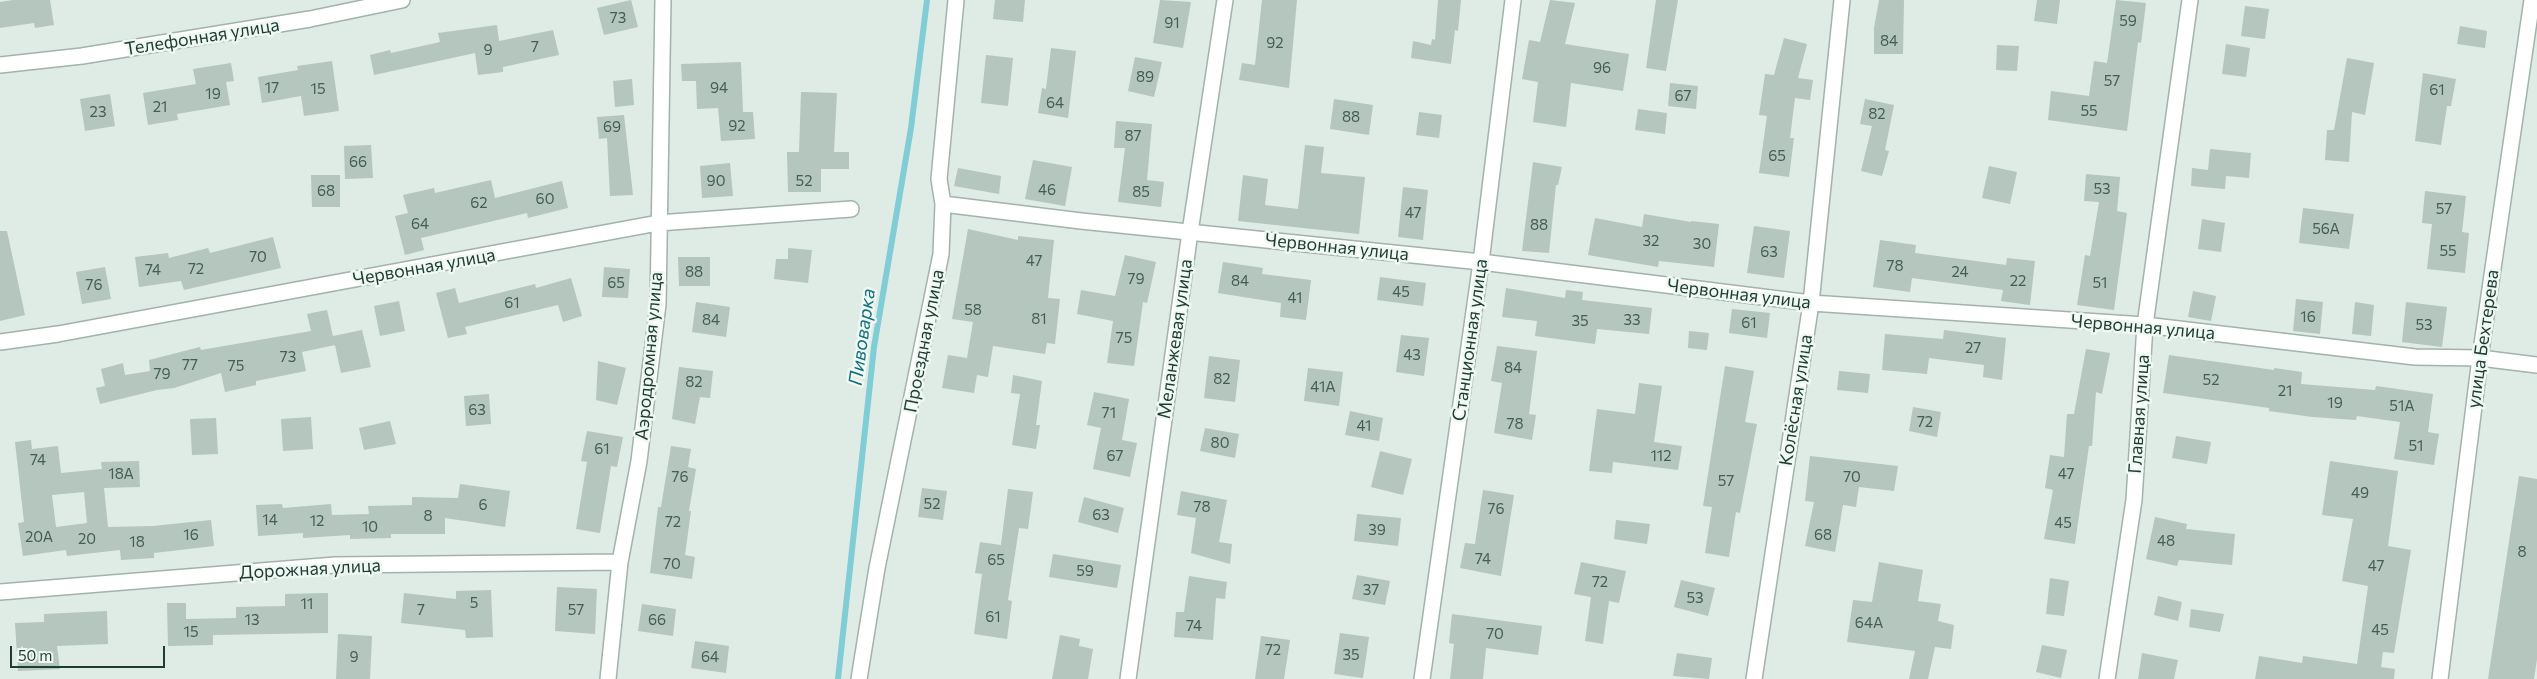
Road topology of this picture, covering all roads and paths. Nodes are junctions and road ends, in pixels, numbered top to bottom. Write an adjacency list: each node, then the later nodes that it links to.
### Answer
1 (402, 0): 9 (street, Телефонная улица)
2 (663, 0): 12 (street, Аэродромная улица)
3 (956, 0): 10 (street, Проездная улица)
4 (1225, 0): 13 (street, Меланжевая улица)
5 (1513, 0): 14 (street, Станционная улица)
6 (1842, 0): 15 (street, Колёсная улица)
7 (2190, 0): 16 (street, Главная улица)
8 (2532, 0): 18 (street, улица Бехтерева)
9 (0, 65)
10 (943, 204): 13 (street, Червонная улица); 23 (street, Проездная улица)
11 (851, 209): 12 (street, Червонная улица)
12 (658, 224): 17 (street, Червонная улица); 20 (street, Аэродромная улица)
13 (1190, 232): 14 (street, Червонная улица); 24 (street, Меланжевая улица)
14 (1482, 262): 15 (street, Червонная улица); 25 (street, Станционная улица)
15 (1811, 303): 16 (street, Червонная улица); 26 (street, Колёсная улица)
16 (2145, 325): 18 (street, Червонная улица); 27 (street, Главная улица)
17 (0, 342)
18 (2480, 358): 19 (street, Червонная улица); 28 (street, улица Бехтерева)
19 (2537, 365)
20 (620, 562): 21 (street, Дорожная улица); 22 (street, Аэродромная улица)
21 (0, 592)
22 (608, 679)
23 (859, 679)
24 (1128, 679)
25 (1422, 679)
26 (1754, 679)
27 (2106, 679)
28 (2440, 679)

